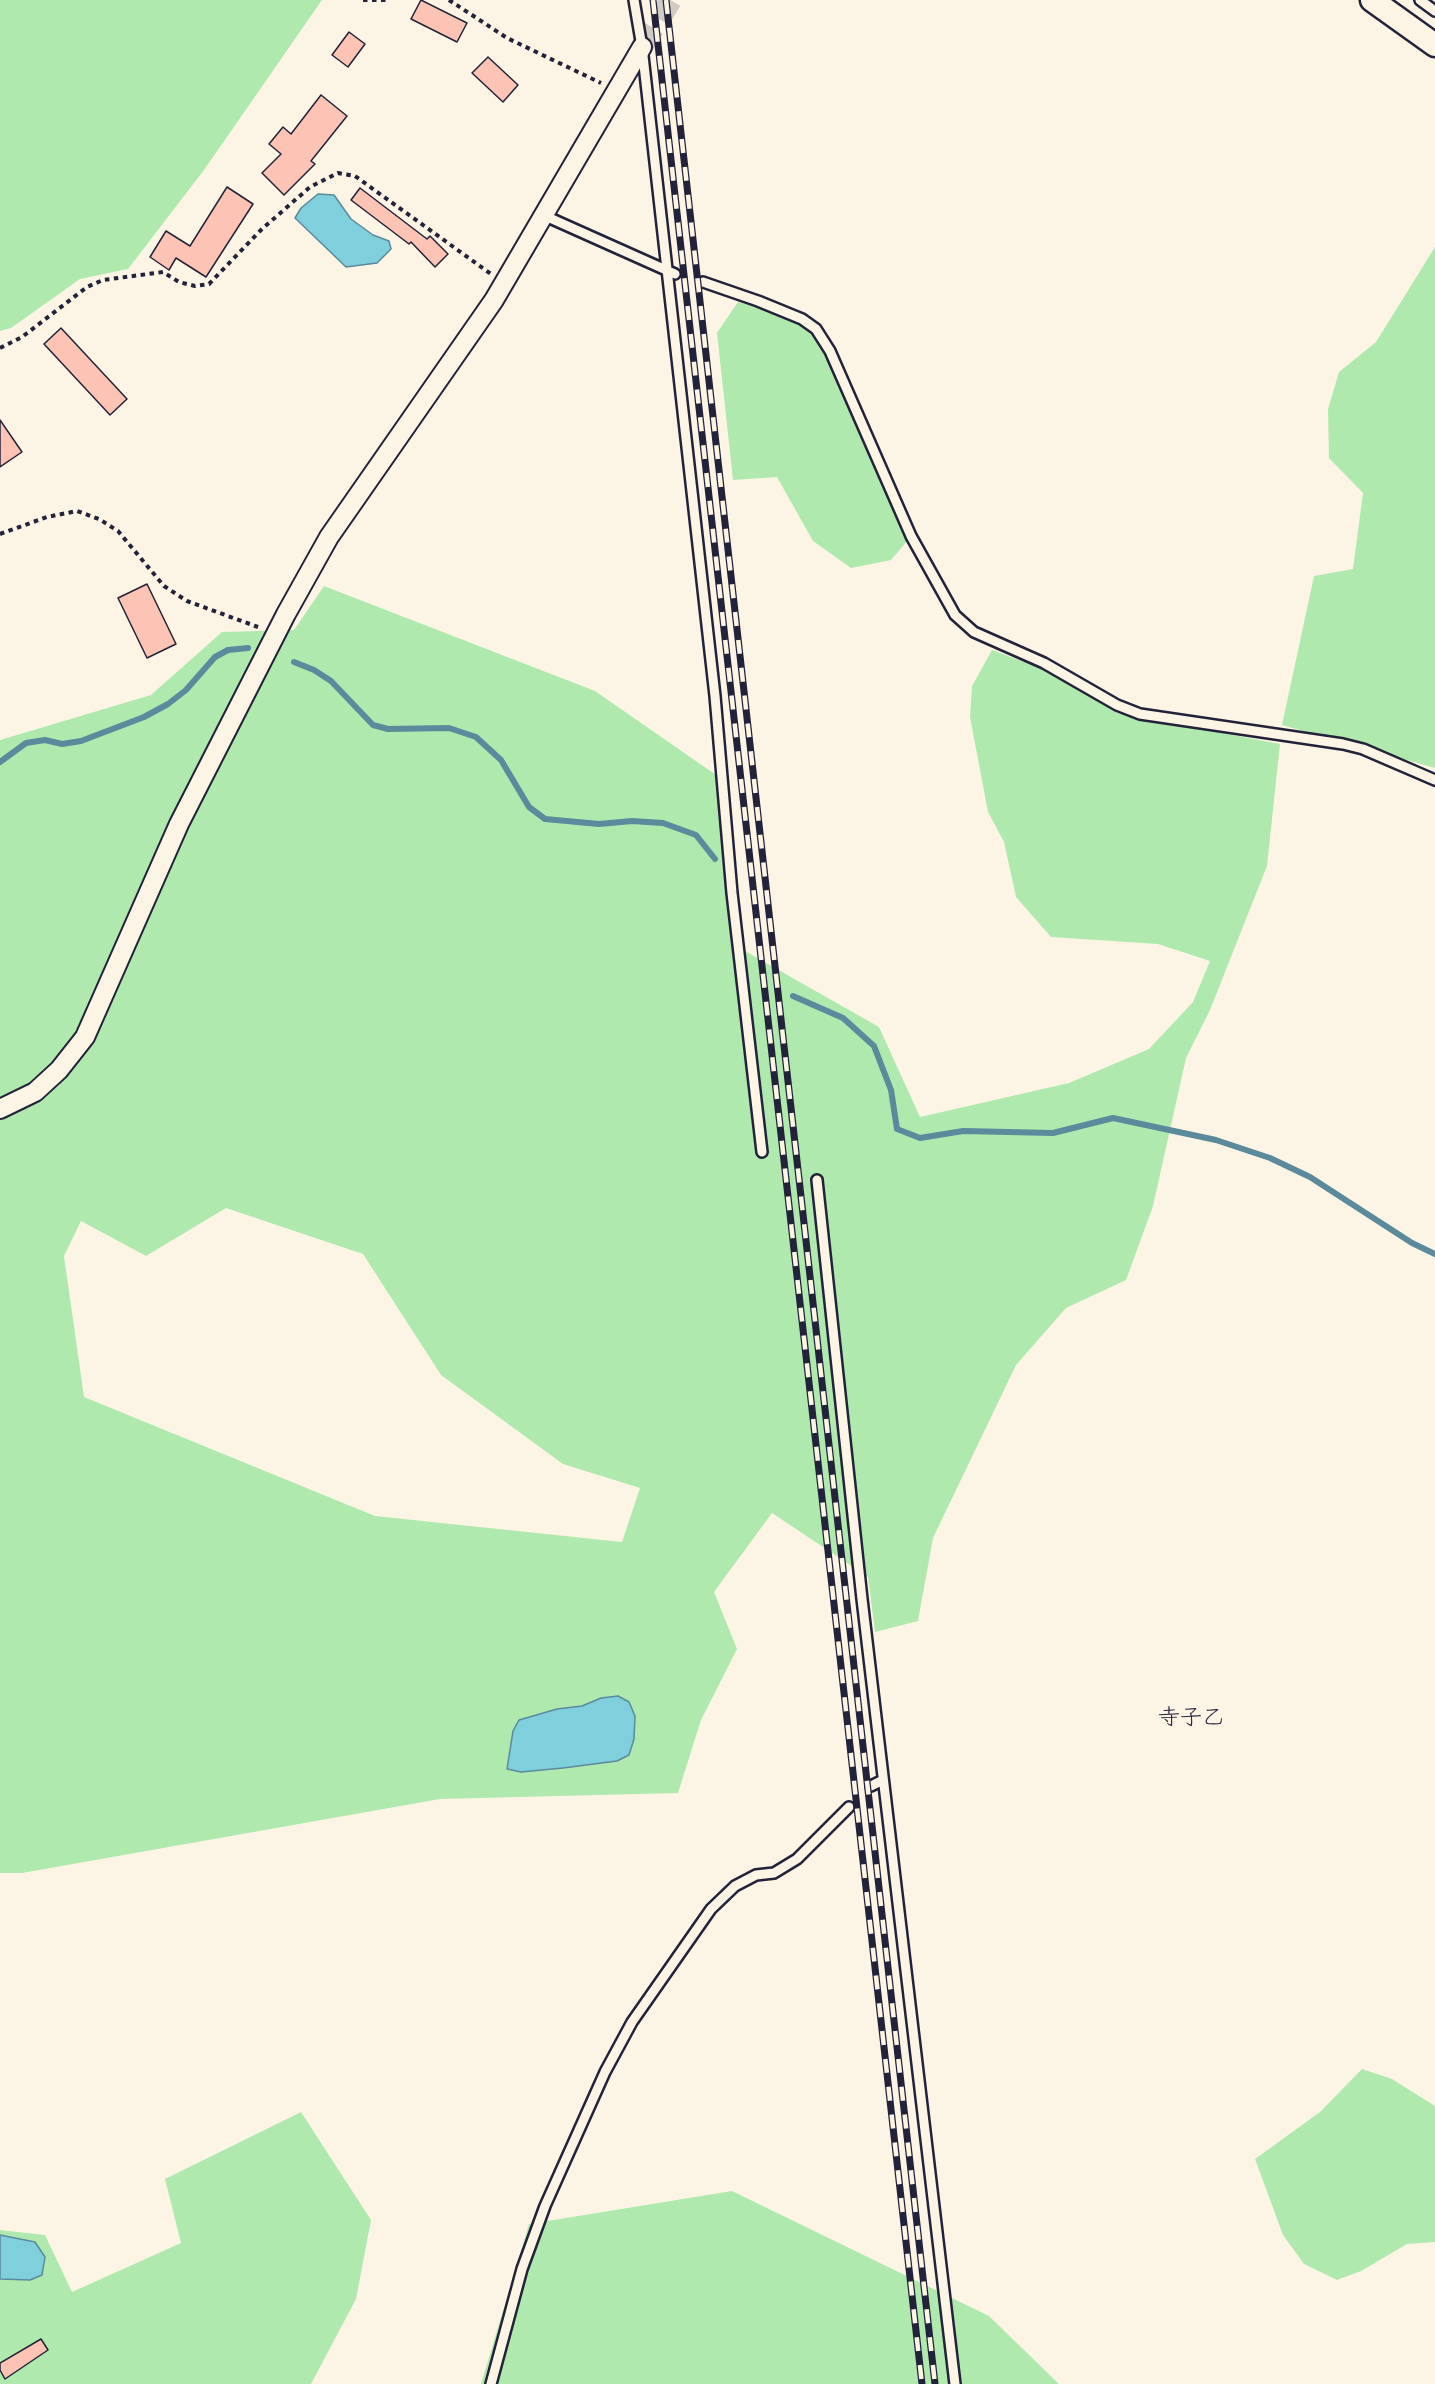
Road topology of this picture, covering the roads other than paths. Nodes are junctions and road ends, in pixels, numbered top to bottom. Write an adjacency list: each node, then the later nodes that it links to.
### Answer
1 (634, 0): 6 (lane)
2 (1372, 0): 5 (street)
3 (1420, 0): 4 (lane)
4 (1435, 11)
5 (1435, 45)
6 (642, 47): 7 (street); 8 (lane)
7 (543, 215): 8 (lane); 11 (street)
8 (671, 272): 12 (lane)
9 (703, 282): 10 (lane)
10 (1435, 780)
11 (0, 1109)
12 (762, 1152)
13 (817, 1180): 14 (lane)
14 (883, 1780): 15 (lane); 18 (lane)
15 (871, 1786)
16 (849, 1808): 17 (lane)
17 (491, 2384)
18 (955, 2384)

